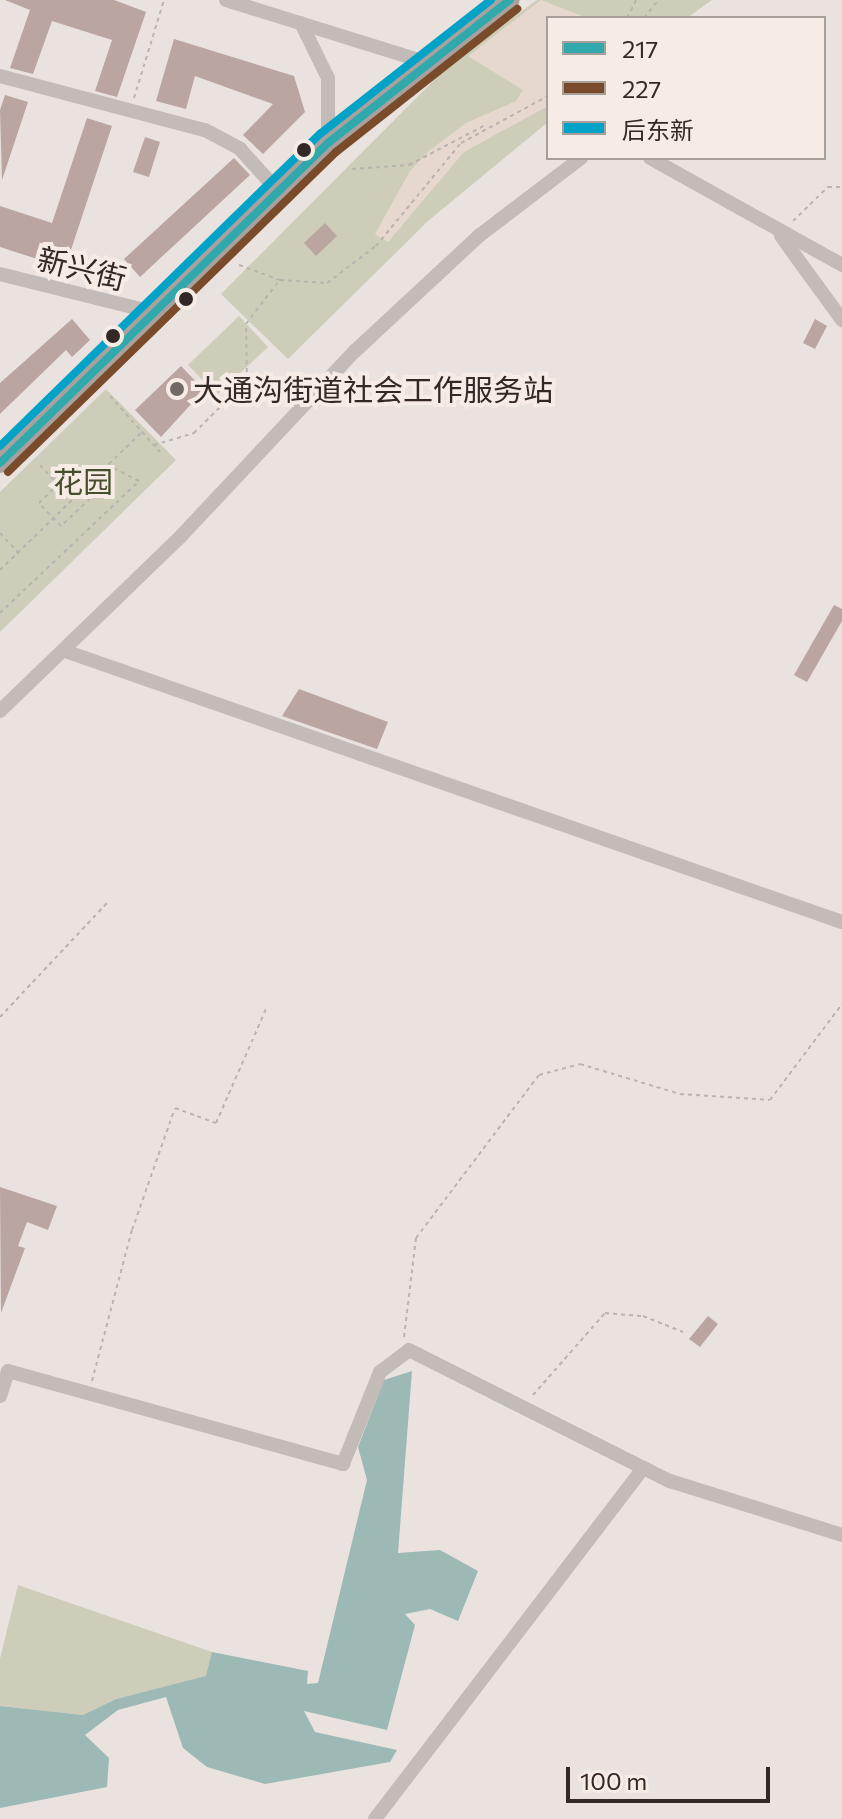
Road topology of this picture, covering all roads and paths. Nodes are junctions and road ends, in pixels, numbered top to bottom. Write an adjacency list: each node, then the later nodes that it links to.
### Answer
1 (164, 0): 10 (path)
2 (226, 0): 6 (street)
3 (510, 0): 7 (highway)
4 (658, 0): 5 (path)
5 (646, 16)
6 (301, 23): 7 (street); 12 (street)
7 (431, 64): 12 (highway)
8 (0, 76): 10 (street)
9 (546, 97): 11 (path)
10 (129, 113): 17 (street)
11 (489, 123): 15 (path); 22 (path)
12 (328, 143): 17 (highway)
13 (578, 160): 39 (street)
14 (653, 160): 18 (street)
15 (352, 169)
16 (842, 187): 18 (path)
17 (278, 191): 23 (highway)
18 (780, 234): 20 (street); 24 (street)
19 (239, 265): 22 (path)
20 (842, 265)
21 (0, 274): 23 (street, 新兴街)
22 (280, 280): 27 (path)
23 (152, 312): 29 (highway)
24 (842, 320)
25 (110, 396): 26 (path)
26 (142, 432): 27 (path); 31 (path)
27 (154, 445): 28 (path)
28 (160, 452)
29 (0, 463)
30 (40, 465): 32 (path)
31 (108, 465): 33 (path); 38 (path)
32 (58, 484): 33 (path); 34 (path)
33 (88, 484): 34 (path); 34 (path)
34 (53, 518): 36 (path)
35 (0, 533): 36 (path)
36 (18, 552): 37 (path)
37 (0, 570)
38 (0, 613)
39 (65, 651): 40 (street); 42 (street)
40 (0, 711)
41 (107, 903): 45 (path)
42 (842, 922)
43 (842, 1004): 47 (path)
44 (266, 1009): 48 (path)
45 (0, 1017)
46 (683, 1332): 50 (path)
47 (404, 1353): 48 (street); 50 (street)
48 (88, 1394): 49 (street)
49 (0, 1396)
50 (522, 1408): 51 (street)
51 (643, 1468): 52 (street); 53 (street)
52 (842, 1535)
53 (375, 1819)

